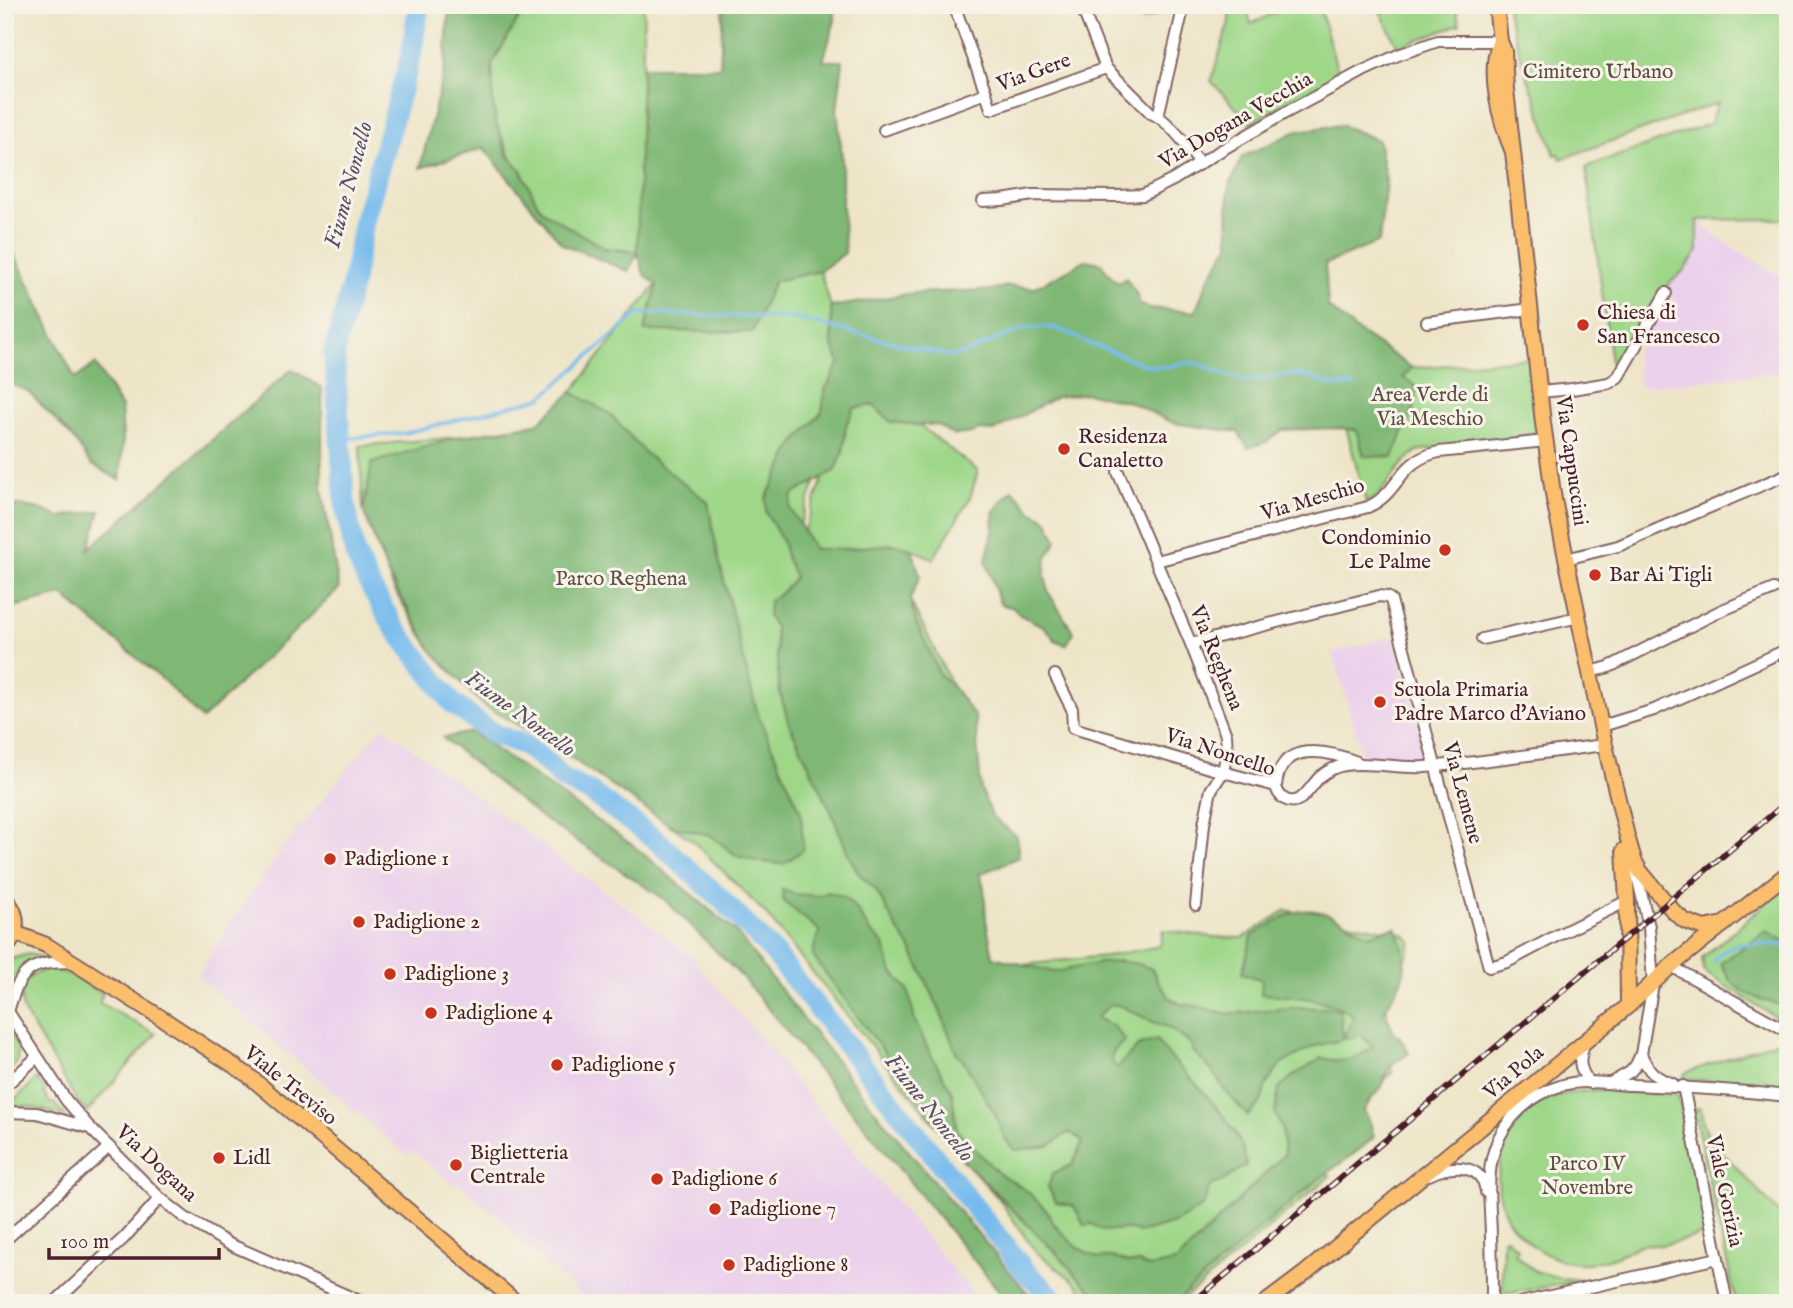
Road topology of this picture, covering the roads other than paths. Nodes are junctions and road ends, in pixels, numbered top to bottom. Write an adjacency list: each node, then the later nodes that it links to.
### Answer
1 (954, 5): 7 (street, Via Gere)
2 (1081, 5): 6 (street, Via Gere)
3 (1184, 5): 8 (street)
4 (1496, 5): 5 (main road, Via Cappuccini)
5 (1500, 41): 10 (street, Via Dogana Vecchia); 13 (main road, Via Cappuccini)
6 (1106, 68): 7 (street, Via Gere); 8 (street, Via Gere)
7 (986, 93): 9 (street, Via Gere)
8 (1158, 116): 10 (street, Via Gere)
9 (884, 130)
10 (1200, 164): 11 (street, Via Dogana Vecchia)
11 (983, 201)
12 (1666, 293): 15 (street)
13 (1531, 309): 14 (street); 15 (main road, Via Cappuccini)
14 (1427, 322)
15 (1540, 392): 16 (main road, Via Cappuccini)
16 (1546, 441): 19 (main road, Via Cappuccini); 20 (street, Via Meschio)
17 (1118, 472): 20 (street, Via Reghena)
18 (1788, 474): 19 (street)
19 (1566, 559): 22 (main road, Via Cappuccini)
20 (1156, 561): 24 (street, Via Reghena)
21 (1774, 589): 26 (street)
22 (1578, 617): 23 (street); 26 (main road, Via Cappuccini)
23 (1482, 639)
24 (1191, 644): 31 (street, Via Lemene); 32 (street, Via Reghena)
25 (1788, 649): 28 (street)
26 (1590, 672): 28 (main road, Via Cappuccini)
27 (1055, 675): 32 (street, Via Noncello)
28 (1602, 726): 29 (main road, Via Cappuccini)
29 (1605, 745): 31 (street, Via Noncello); 34 (main road, Via Cappuccini)
30 (1359, 763): 31 (street, Via Noncello); 33 (street, Via Noncello); 33 (street)
31 (1435, 766): 38 (street, Via Lemene)
32 (1223, 772): 33 (street, Via Noncello); 39 (street, Via Reghena)
33 (1276, 786)
34 (1618, 798): 35 (main road, Via Cappuccini); 38 (main road, Via Cappuccini)
35 (1633, 860): 40 (main road, Via Cappuccini); 45 (street, Via Cappuccini)
36 (1788, 873): 40 (main road, Via Pola)
37 (5, 899): 41 (main road)
38 (1627, 901): 46 (main road, Via Cappuccini)
39 (1196, 905)
40 (1724, 924): 44 (main road, Via Pola)
41 (15, 933): 42 (main road); 43 (main road, Viale Treviso)
42 (5, 949)
43 (72, 962): 47 (street, Via Dogana); 68 (main road, Viale Treviso)
44 (1671, 966): 45 (main road, Via Pola); 48 (street)
45 (1653, 984): 46 (main road, Via Pola); 50 (street, Via Cappuccini)
46 (1628, 1006): 49 (main road, Via Pola)
47 (7, 1010): 51 (street, Via Dogana)
48 (1787, 1031)
49 (1585, 1041): 52 (street); 60 (main road, Via Pola)
50 (1641, 1054): 53 (street); 55 (street)
51 (37, 1057): 54 (street); 58 (street, Via Dogana)
52 (1590, 1083): 53 (street); 62 (street)
53 (1606, 1084): 55 (street)
54 (5, 1086)
55 (1683, 1086): 56 (street); 64 (street, Viale Gorizia)
56 (1788, 1094)
57 (5, 1112): 58 (street)
58 (90, 1128): 59 (street, Via Dogana)
59 (109, 1147): 61 (street, Via Dogana); 63 (street)
60 (1417, 1180): 62 (street); 65 (main road, Via Pola)
61 (160, 1198): 66 (street); 67 (street, Via Dogana)
62 (1489, 1205): 71 (street)
63 (5, 1240)
64 (1718, 1258): 72 (street); 73 (street, Viale Gorizia)
65 (1305, 1273): 69 (main road, Via Pola); 70 (main road)
66 (54, 1303)
67 (365, 1303)
68 (517, 1303)
69 (1265, 1303)
70 (1281, 1303)
71 (1492, 1303)
72 (1520, 1303)
73 (1727, 1303)

